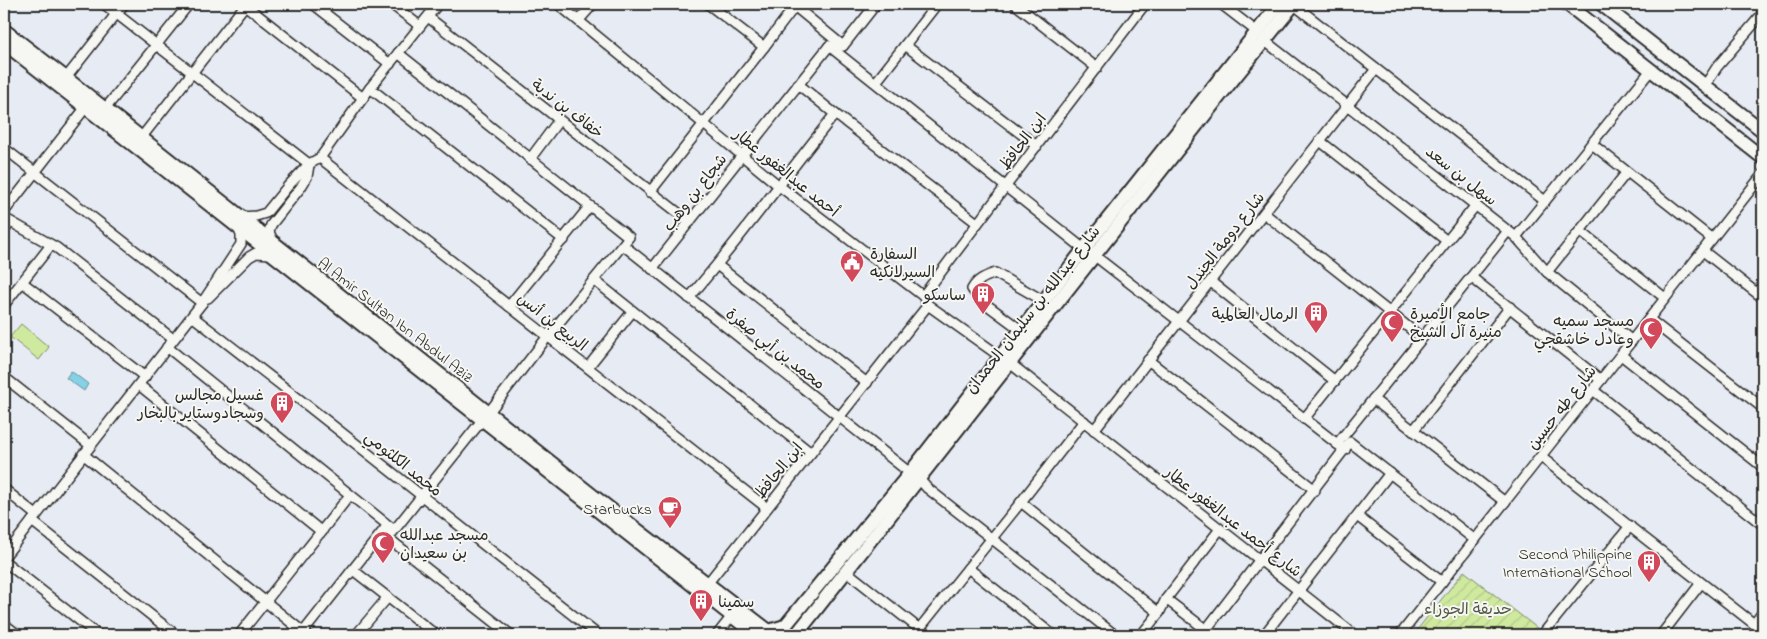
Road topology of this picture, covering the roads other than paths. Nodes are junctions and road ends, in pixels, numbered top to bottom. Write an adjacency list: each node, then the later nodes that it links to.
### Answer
1 (104, 4): 22 (street)
2 (124, 4): 22 (street)
3 (189, 4): 30 (street)
4 (246, 4): 40 (street); 46 (street)
5 (313, 4): 36 (street)
6 (391, 4): 25 (street)
7 (438, 4): 23 (street)
8 (558, 4): 24 (street, أحمد عبدالغفور عطار)
9 (593, 4): 24 (street)
10 (708, 4): 34 (street)
11 (937, 4): 31 (street)
12 (1015, 4): 37 (street)
13 (1145, 4): 37 (street, ابن الحافظ)
14 (1221, 4): 27 (street)
15 (1279, 4): 27 (street, شارع عبدالله بن سليمان الحمدان)
16 (1294, 4): 28 (street, شارع عبدالله بن سليمان الحمدان); 38 (street)
17 (1567, 4): 39 (street)
18 (1602, 4): 44 (street)
19 (793, 5): 33 (street); 34 (street)
20 (873, 5): 33 (street)
21 (1763, 12): 44 (street)
22 (116, 14): 30 (street); 41 (street)
23 (428, 17): 25 (street); 51 (street, خفاف بن ندبة)
24 (580, 20): 52 (street, أحمد عبدالغفور عطار)
25 (420, 26): 35 (street)
26 (4, 30): 41 (street, Al Amir Sultan Ibn Abdul Aziz)
27 (1256, 31): 90 (street, شارع عبدالله بن سليمان الحمدان)
28 (1265, 41): 47 (street, سهل بن سعد); 90 (street, شارع عبدالله بن سليمان الحمدان)
29 (4, 43): 48 (street, Al Amir Sultan Ibn Abdul Aziz)
30 (156, 45): 40 (street); 49 (street)
31 (905, 45): 42 (street); 57 (street)
32 (829, 46): 33 (street); 42 (street); 43 (street, شجاع بن وهب)
33 (843, 46)
34 (764, 47): 52 (street)
35 (398, 53): 36 (street); 62 (street)
36 (390, 64): 45 (street)
37 (1097, 68): 57 (street, ابن الحافظ)
38 (1376, 69): 47 (street, شارع دومة الجندل); 70 (street)
39 (1651, 70): 56 (street); 61 (street)
40 (193, 73): 54 (street); 63 (street)
41 (66, 78): 49 (street, Al Amir Sultan Ibn Abdul Aziz)
42 (876, 82): 68 (street)
43 (798, 84): 50 (street); 59 (street, شجاع بن وهب)
44 (1706, 84): 53 (street)
45 (370, 88): 46 (street); 84 (street)
46 (363, 98): 60 (street)
47 (1349, 105): 55 (street, شارع دومة الجندل); 71 (street, سهل بن سعد)
48 (86, 107): 64 (street); 76 (street, Al Amir Sultan Ibn Abdul Aziz)
49 (105, 109): 54 (street, Al Amir Sultan Ibn Abdul Aziz)
50 (835, 114): 67 (street); 78 (street)
51 (559, 120): 62 (street); 69 (street, خفاف بن ندبة)
52 (703, 124): 59 (street, أحمد عبدالغفور عطار); 69 (street)
53 (1763, 131)
54 (141, 138): 76 (street, Al Amir Sultan Ibn Abdul Aziz)
55 (1320, 141): 74 (street, شارع دومة الجندل); 85 (street)
56 (1592, 144): 65 (street); 70 (street)
57 (1037, 146): 68 (street, ابن الحافظ)
58 (4, 148): 64 (street)
59 (742, 155): 67 (street, أحمد عبدالغفور عطار); 77 (street, شجاع بن وهب)
60 (320, 158): 63 (street); 105 (street, الربيع بن أنس)
61 (1763, 158)
62 (530, 159): 72 (street)
63 (309, 164): 76 (street); 88 (street)
64 (34, 172): 73 (street); 103 (street)
65 (1627, 172): 81 (street); 83 (street)
66 (1763, 174): 83 (street, شارع طه حسين)
67 (778, 185): 91 (street); 101 (street, أحمد عبدالغفور عطار)
68 (1006, 187): 78 (street, ابن الحافظ); 90 (street)
69 (650, 192): 77 (street, خفاف بن ندبة)
70 (1546, 201): 82 (street)
71 (1476, 205): 80 (street, سهل بن سعد); 85 (street)
72 (590, 207): 84 (street); 87 (street)
73 (4, 212)
74 (1265, 214): 97 (street, شارع دومة الجندل); 108 (street)
75 (4, 220): 79 (street); 86 (street)
76 (239, 222): 88 (street, Al Amir Sultan Ibn Abdul Aziz); 103 (street)
77 (690, 222): 92 (street, شجاع بن وهب)
78 (977, 223): 101 (street, ابن الحافظ)
79 (4, 230)
80 (1508, 231): 82 (street, سهل بن سعد); 94 (street)
81 (1580, 231): 93 (street); 99 (street)
82 (1516, 237): 93 (street, سهل بن سعد)
83 (1712, 239): 89 (street, شارع طه حسين)
84 (564, 240): 105 (street)
85 (1447, 241): 108 (street)
86 (50, 245): 96 (street); 116 (street)
87 (623, 245): 92 (street, محمد بن أبي صفرة); 95 (street)
88 (274, 249): 103 (street); 129 (street, Al Amir Sultan Ibn Abdul Aziz)
89 (1703, 250): 99 (street, شارع طه حسين); 100 (street)
90 (1090, 253): 102 (street, شارع عبدالله بن سليمان الحمدان); 111 (street); 119 (street, شارع عبدالله بن سليمان الحمدان)
91 (717, 266): 98 (street); 125 (street)
92 (652, 269): 98 (street, محمد بن أبي صفرة)
93 (1547, 272): 115 (street, سهل بن سعد)
94 (1472, 277): 106 (street); 114 (street)
95 (594, 280): 107 (street); 113 (street)
96 (22, 282): 104 (street); 123 (street)
97 (1211, 282): 111 (street, شارع دومة الجندل); 124 (street)
98 (689, 298): 130 (street, محمد بن أبي صفرة)
99 (1665, 298): 110 (street, شارع طه حسين)
100 (1763, 298)
101 (925, 300): 119 (street, أحمد عبدالغفور عطار); 125 (street, ابن الحافظ)
102 (1044, 301): 112 (street, شارع عبدالله بن سليمان الحمدان); 112 (street)
103 (202, 303): 109 (street)
104 (4, 305)
105 (509, 306): 113 (street, الربيع بن أنس)
106 (1510, 307): 122 (street); 134 (street)
107 (632, 312): 120 (street); 137 (street)
108 (1390, 312): 114 (street); 124 (street)
109 (192, 316): 116 (street); 146 (street, محمد الكلثومي)
110 (1649, 319): 115 (street, شارع طه حسين); 128 (street)
111 (1179, 320): 118 (street, شارع دومة الجندل); 131 (street)
112 (1020, 330): 119 (street, شارع عبدالله بن سليمان الحمدان)
113 (548, 336): 120 (street, الربيع بن أنس); 129 (street)
114 (1422, 338): 127 (street)
115 (1632, 341): 117 (street, شارع طه حسين)
116 (170, 343): 123 (street); 145 (street)
117 (1620, 355): 122 (street, شارع طه حسين); 140 (street)
118 (1148, 360): 133 (street, شارع دومة الجندل); 144 (street)
119 (1006, 361): 132 (street); 142 (street, شارع عبدالله بن سليمان الحمدان)
120 (588, 367): 149 (street, الربيع بن أنس)
121 (4, 377): 135 (street)
122 (1601, 380): 126 (street, شارع طه حسين)
123 (142, 381): 135 (street); 156 (street)
124 (1334, 381): 131 (street)
125 (867, 383): 130 (street, ابن الحافظ)
126 (1593, 390): 139 (street, شارع طه حسين); 152 (street)
127 (1373, 399): 134 (street); 136 (street)
128 (1763, 408)
129 (486, 416): 146 (street); 166 (street, Al Amir Sultan Ibn Abdul Aziz); 173 (street, Al Amir Sultan Ibn Abdul Aziz)
130 (839, 417): 137 (street, ابن الحافظ); 142 (street, محمد بن أبي صفرة)
131 (1304, 419): 136 (street)
132 (1084, 422): 133 (street, شارع أحمد عبدالغفور عطار); 147 (street)
133 (1094, 430): 155 (street, شارع أحمد عبدالغفور عطار)
134 (1414, 431): 148 (street)
135 (90, 445): 138 (street)
136 (1344, 445): 141 (street); 144 (street)
137 (812, 453): 149 (street, ابن الحافظ)
138 (83, 454): 151 (street); 170 (street)
139 (1540, 457): 148 (street, شارع طه حسين); 153 (street)
140 (1763, 467)
141 (1390, 473): 150 (street); 158 (street)
142 (915, 476): 157 (street, محمد بن أبي صفرة); 163 (street, شارع عبدالله بن سليمان الحمدان); 178 (street, شارع عبدالله بن سليمان الحمدان)
143 (4, 489): 151 (street)
144 (1315, 490): 160 (street)
145 (350, 495): 154 (street); 156 (street)
146 (421, 496): 154 (street); 188 (street, محمد الكلثومي)
147 (1022, 502): 157 (street); 172 (street)
148 (1505, 502): 158 (street, شارع طه حسين)
149 (767, 508): 166 (street, ابن الحافظ)
150 (1357, 516): 164 (street); 167 (street)
151 (34, 518): 159 (street); 183 (street)
152 (1763, 525)
153 (1630, 526): 165 (street); 198 (street)
154 (391, 528): 162 (street); 187 (street)
155 (1220, 529): 160 (street, شارع أحمد عبدالغفور عطار); 169 (street)
156 (322, 532): 170 (street)
157 (992, 539): 161 (street); 193 (street, محمد بن أبي صفرة)
158 (1475, 540): 164 (street, شارع طه حسين)
159 (5, 555): 182 (street)
160 (1260, 560): 167 (street, شارع أحمد عبدالغفور عطار); 180 (street)
161 (968, 568): 176 (street); 192 (street)
162 (353, 570): 168 (street); 179 (street)
163 (846, 571): 176 (street); 178 (street, شارع عبدالله بن سليمان الحمدان)
164 (1442, 582): 197 (street, شارع طه حسين)
165 (1701, 583): 175 (street); 199 (street)
166 (707, 584): 178 (street, Al Amir Sultan Ibn Abdul Aziz)
167 (1299, 591): 195 (street); 196 (street, شارع أحمد عبدالغفور عطار)
168 (388, 597): 185 (street); 186 (street)
169 (1166, 599): 172 (street); 180 (street)
170 (265, 602): 179 (street); 184 (street)
171 (1763, 612): 175 (street)
172 (1159, 613): 194 (street)
173 (732, 616): 189 (street); 190 (street, Al Amir Sultan Ibn Abdul Aziz)
174 (4, 624): 181 (street)
175 (1754, 624): 177 (street)
176 (919, 629): 191 (street)
177 (1763, 631)
178 (787, 633)
179 (302, 634)
180 (1207, 634)
181 (18, 635)
182 (98, 635)
183 (176, 635)
184 (239, 635)
185 (356, 635)
186 (436, 635)
187 (511, 635)
188 (598, 635)
189 (717, 635)
190 (756, 635)
191 (927, 635)
192 (1053, 635)
193 (1115, 635)
194 (1141, 635)
195 (1264, 635)
196 (1355, 635)
197 (1400, 635)
198 (1542, 635)
199 (1661, 635)

